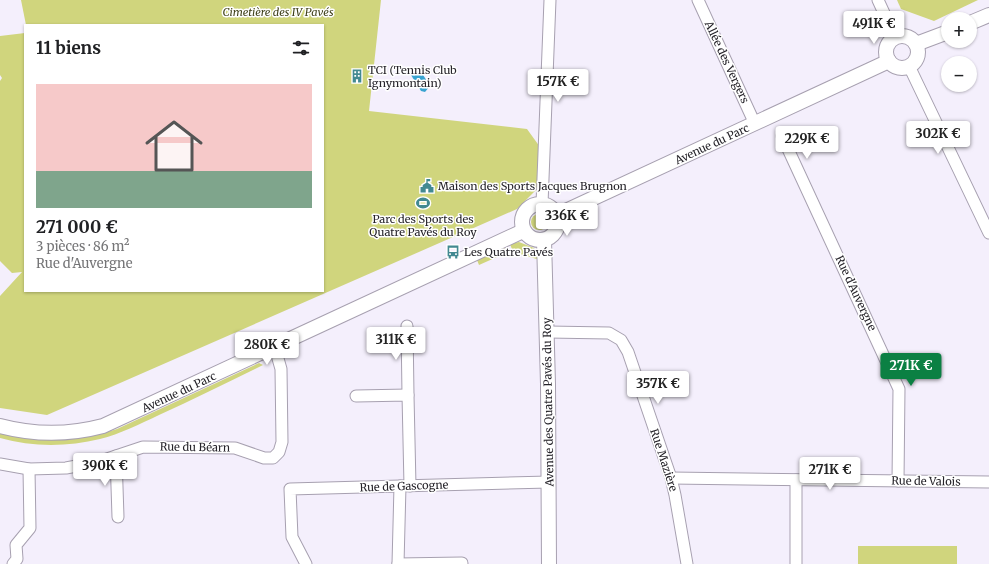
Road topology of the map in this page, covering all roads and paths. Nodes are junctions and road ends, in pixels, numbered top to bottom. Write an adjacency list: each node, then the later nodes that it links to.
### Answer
1 (550, 0): 13 (street)
2 (698, 0): 11 (street, Allée des Vergers)
3 (878, 0): 7 (street)
4 (989, 15): 5 (street)
5 (977, 20)
6 (941, 35): 8 (street)
7 (895, 37): 8 (street); 9 (street)
8 (916, 44): 10 (street)
9 (889, 61): 10 (street); 11 (street, Avenue du Parc)
10 (909, 66): 16 (street)
11 (755, 124): 14 (street, Avenue du Parc)
12 (782, 136): 29 (street, Rue d'Auvergne)
13 (542, 204): 14 (street); 15 (street)
14 (557, 215): 17 (street)
15 (523, 231): 17 (street); 20 (street, Avenue du Parc)
16 (989, 233)
17 (544, 240): 19 (street, Avenue des Quatre Pavés du Roy)
18 (407, 326): 21 (street)
19 (548, 332): 27 (street, Rue Mazière); 30 (street, Avenue des Quatre Pavés du Roy)
20 (275, 348): 23 (street, Avenue du Parc); 24 (street, Rue du Béarn)
21 (408, 395): 22 (street); 32 (street)
22 (356, 396)
23 (0, 426)
24 (116, 456): 26 (street, Rue du Béarn); 33 (street)
25 (0, 464): 26 (street, Rue du Béarn)
26 (28, 469): 35 (street)
27 (671, 478): 28 (street, Rue de Valois); 39 (street, Rue Mazière)
28 (796, 480): 29 (street, Rue de Valois); 40 (street)
29 (898, 481): 31 (street, Rue de Valois)
30 (549, 482): 32 (street, Rue de Gascogne); 38 (street, Avenue des Quatre Pavés du Roy)
31 (989, 482)
32 (405, 486): 36 (street, Rue de Gascogne); 37 (street)
33 (118, 518)
34 (462, 563): 37 (street)
35 (13, 564)
36 (306, 564)
37 (398, 564)
38 (548, 564)
39 (687, 564)
40 (796, 564)

